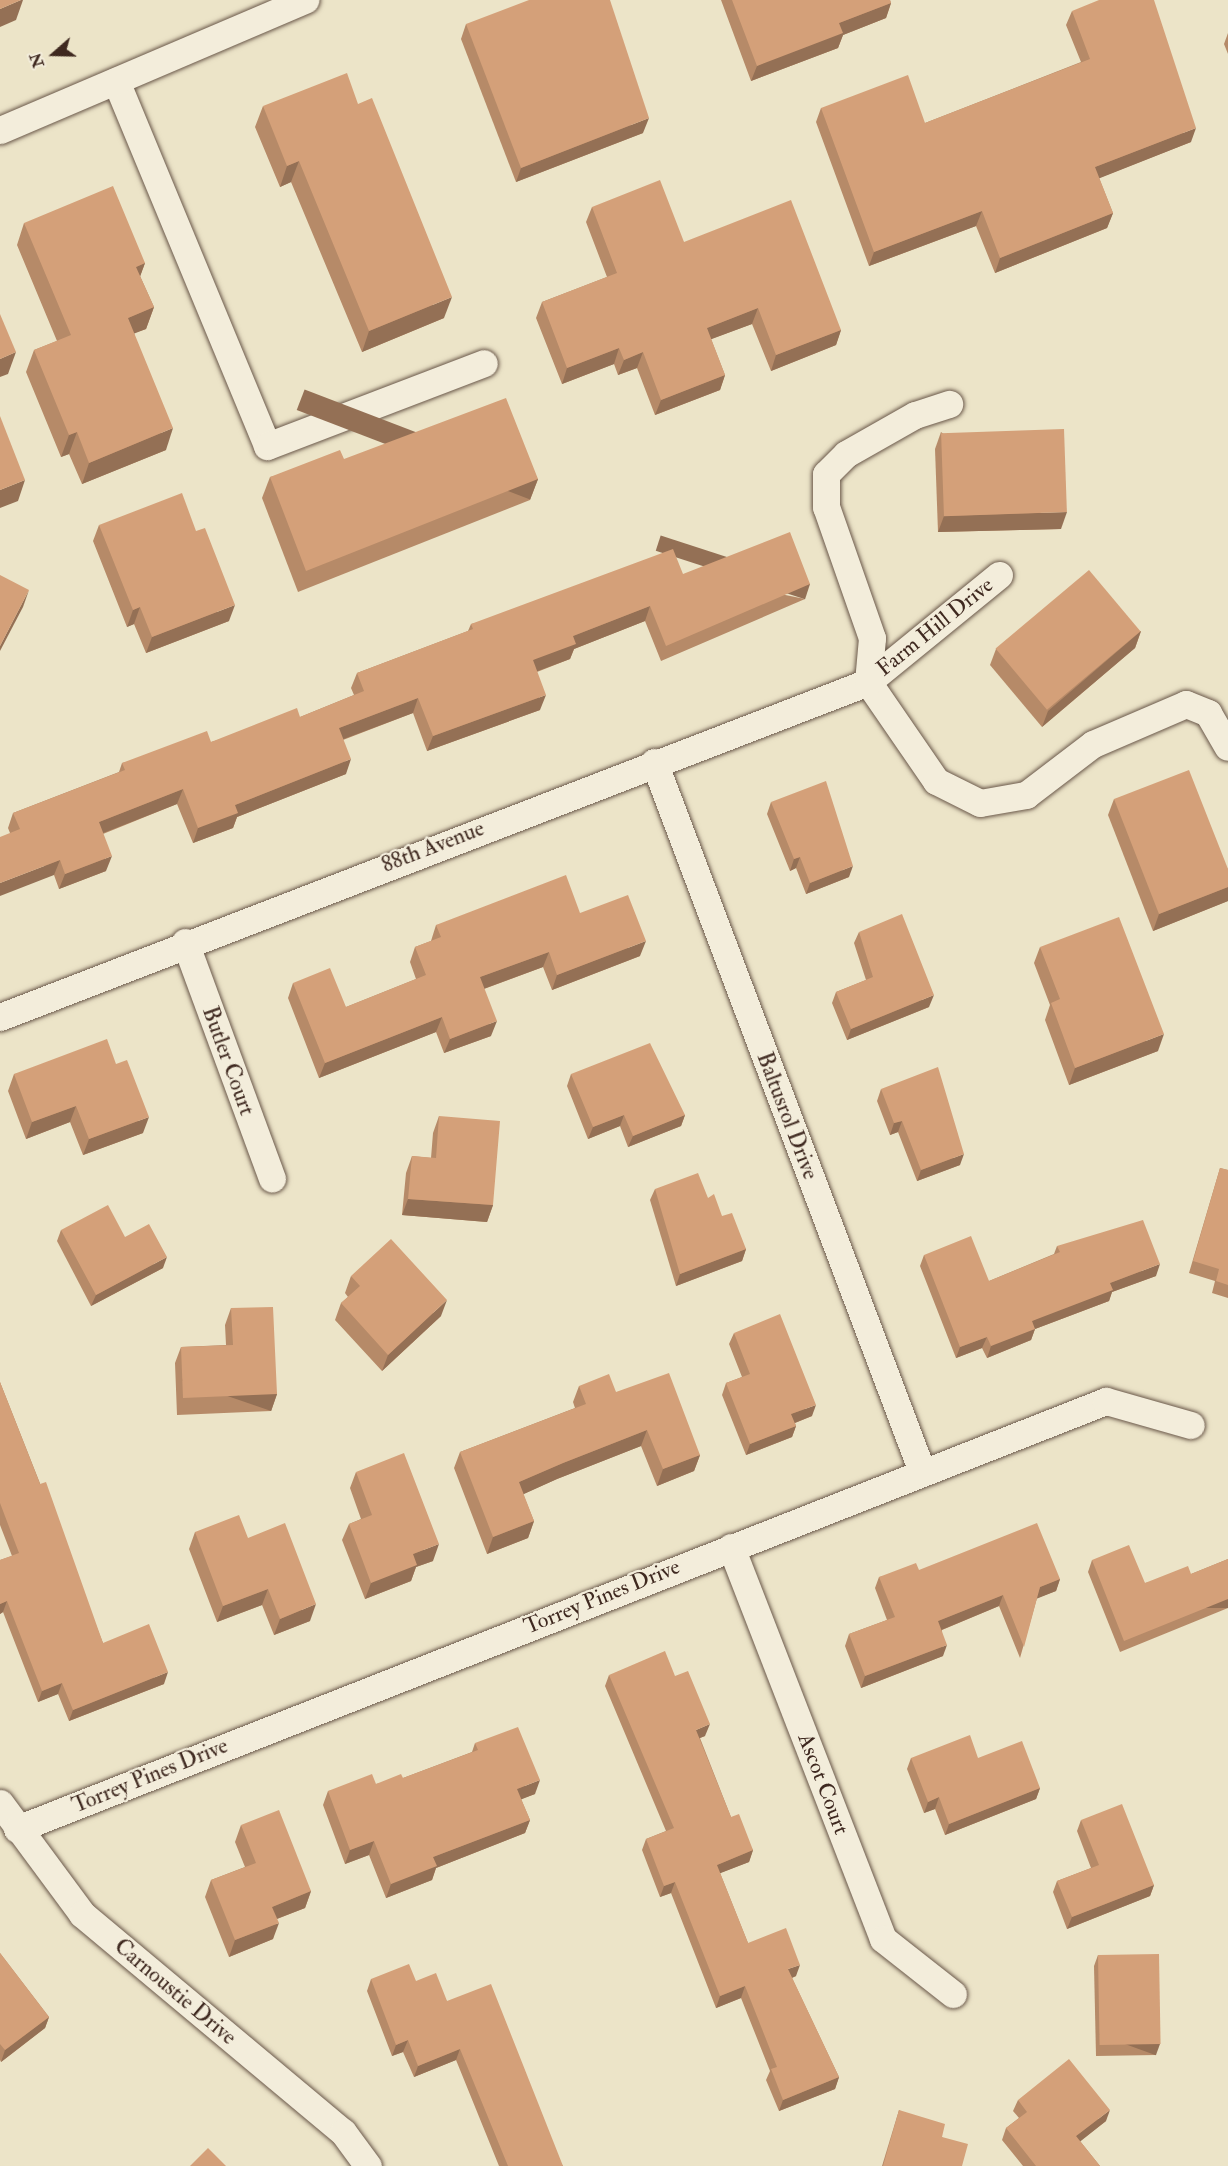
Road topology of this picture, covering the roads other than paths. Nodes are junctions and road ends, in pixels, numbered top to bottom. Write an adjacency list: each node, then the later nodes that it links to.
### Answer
1 (305, 0): 2 (street)
2 (116, 81): 3 (street); 4 (street)
3 (0, 130)
4 (484, 363)
5 (949, 404): 7 (street)
6 (999, 575): 7 (street, Farm Hill Drive)
7 (868, 682): 8 (street, Farm Hill Drive); 9 (street, 88th Avenue)
8 (1228, 747)
9 (654, 762): 10 (street, 88th Avenue); 14 (street, Baltusrol Drive)
10 (185, 942): 11 (street, 88th Avenue); 12 (street, Butler Court)
11 (0, 1017)
12 (272, 1179)
13 (1191, 1425): 14 (street, Torrey Pines Drive)
14 (921, 1469): 15 (street, Torrey Pines Drive)
15 (731, 1547): 17 (street, Torrey Pines Drive); 18 (street, Ascot Court)
16 (0, 1803): 17 (street, Carnoustie Drive)
17 (16, 1828): 19 (street, Carnoustie Drive)
18 (953, 1994)
19 (368, 2166)

